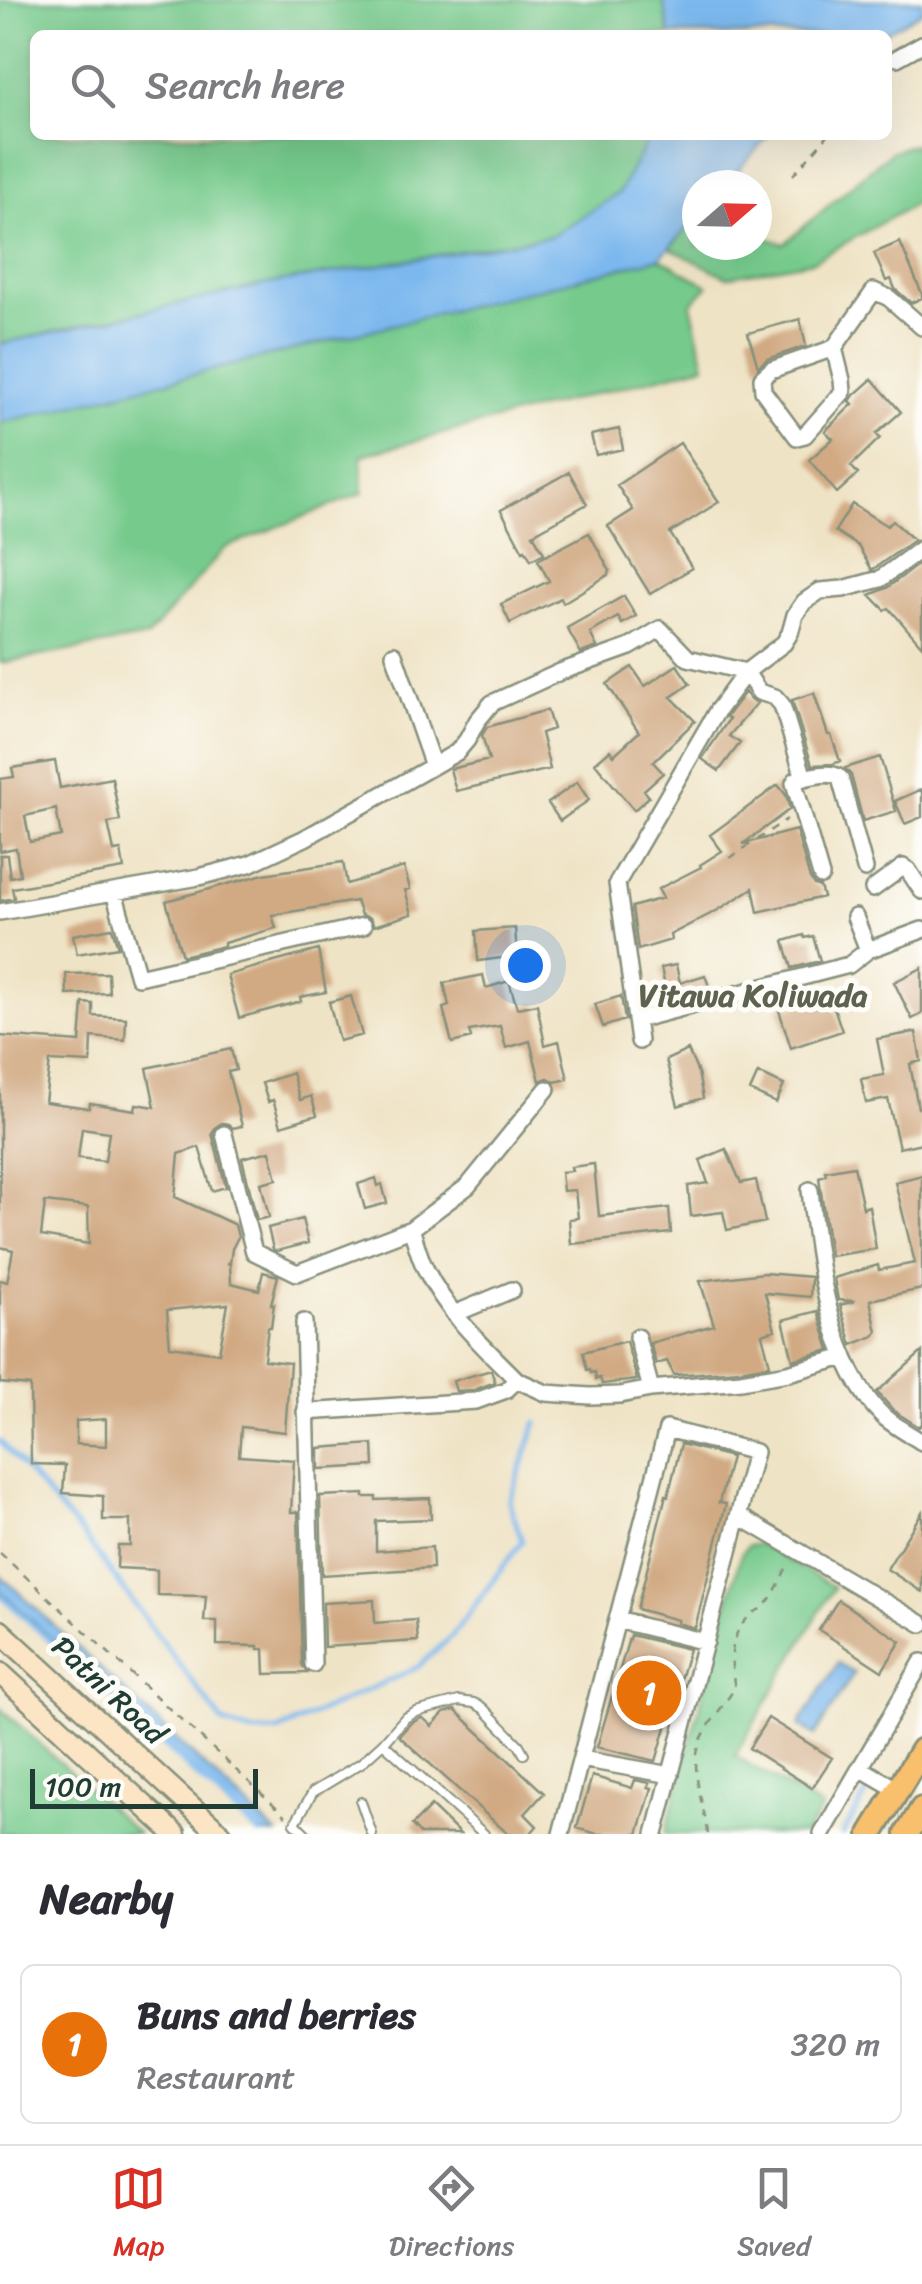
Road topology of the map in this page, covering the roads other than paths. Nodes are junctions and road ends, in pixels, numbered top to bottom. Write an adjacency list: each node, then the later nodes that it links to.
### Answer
1 (922, 44): 2 (street)
2 (897, 58)
3 (922, 327): 4 (street)
4 (834, 348): 4 (street)
5 (922, 548): 7 (street)
6 (394, 654): 8 (street)
7 (746, 672): 8 (street); 9 (street); 20 (street)
8 (433, 766): 14 (street)
9 (804, 778): 10 (street); 11 (street)
10 (866, 869)
11 (820, 876)
12 (872, 889): 13 (street)
13 (922, 891)
14 (114, 892): 15 (street); 17 (street)
15 (0, 912)
16 (854, 917): 19 (street)
17 (362, 926)
18 (922, 930): 19 (street)
19 (868, 950): 20 (street)
20 (636, 1020): 21 (street)
21 (639, 1041)
22 (547, 1089): 25 (street)
23 (224, 1134): 25 (street)
24 (810, 1190): 30 (street)
25 (411, 1230): 27 (street)
26 (512, 1290): 27 (street)
27 (454, 1314): 31 (street)
28 (304, 1322): 33 (street)
29 (637, 1338): 32 (street)
30 (844, 1356): 32 (street); 34 (street)
31 (517, 1380): 32 (street); 33 (street)
32 (651, 1389)
33 (305, 1412): 41 (street)
34 (922, 1442)
35 (739, 1516): 36 (street); 37 (street); 39 (street)
36 (617, 1620): 39 (street); 46 (street)
37 (922, 1624)
38 (0, 1631): 53 (main road, Patni Road)
39 (706, 1642): 48 (street)
40 (922, 1662): 47 (street)
41 (313, 1664)
42 (0, 1672): 52 (main road, Patni Road)
43 (383, 1744): 45 (lane); 54 (lane); 56 (lane)
44 (922, 1750): 49 (main road)
45 (524, 1754)
46 (580, 1758): 48 (street); 57 (street)
47 (860, 1768): 49 (street); 59 (street)
48 (670, 1775): 58 (street)
49 (898, 1790): 60 (main road)
50 (361, 1802): 55 (lane)
51 (922, 1809): 61 (main road)
52 (175, 1834)
53 (220, 1834)
54 (306, 1834)
55 (372, 1834)
56 (484, 1834)
57 (561, 1834)
58 (655, 1834)
59 (822, 1834)
60 (872, 1834)
61 (907, 1834)

